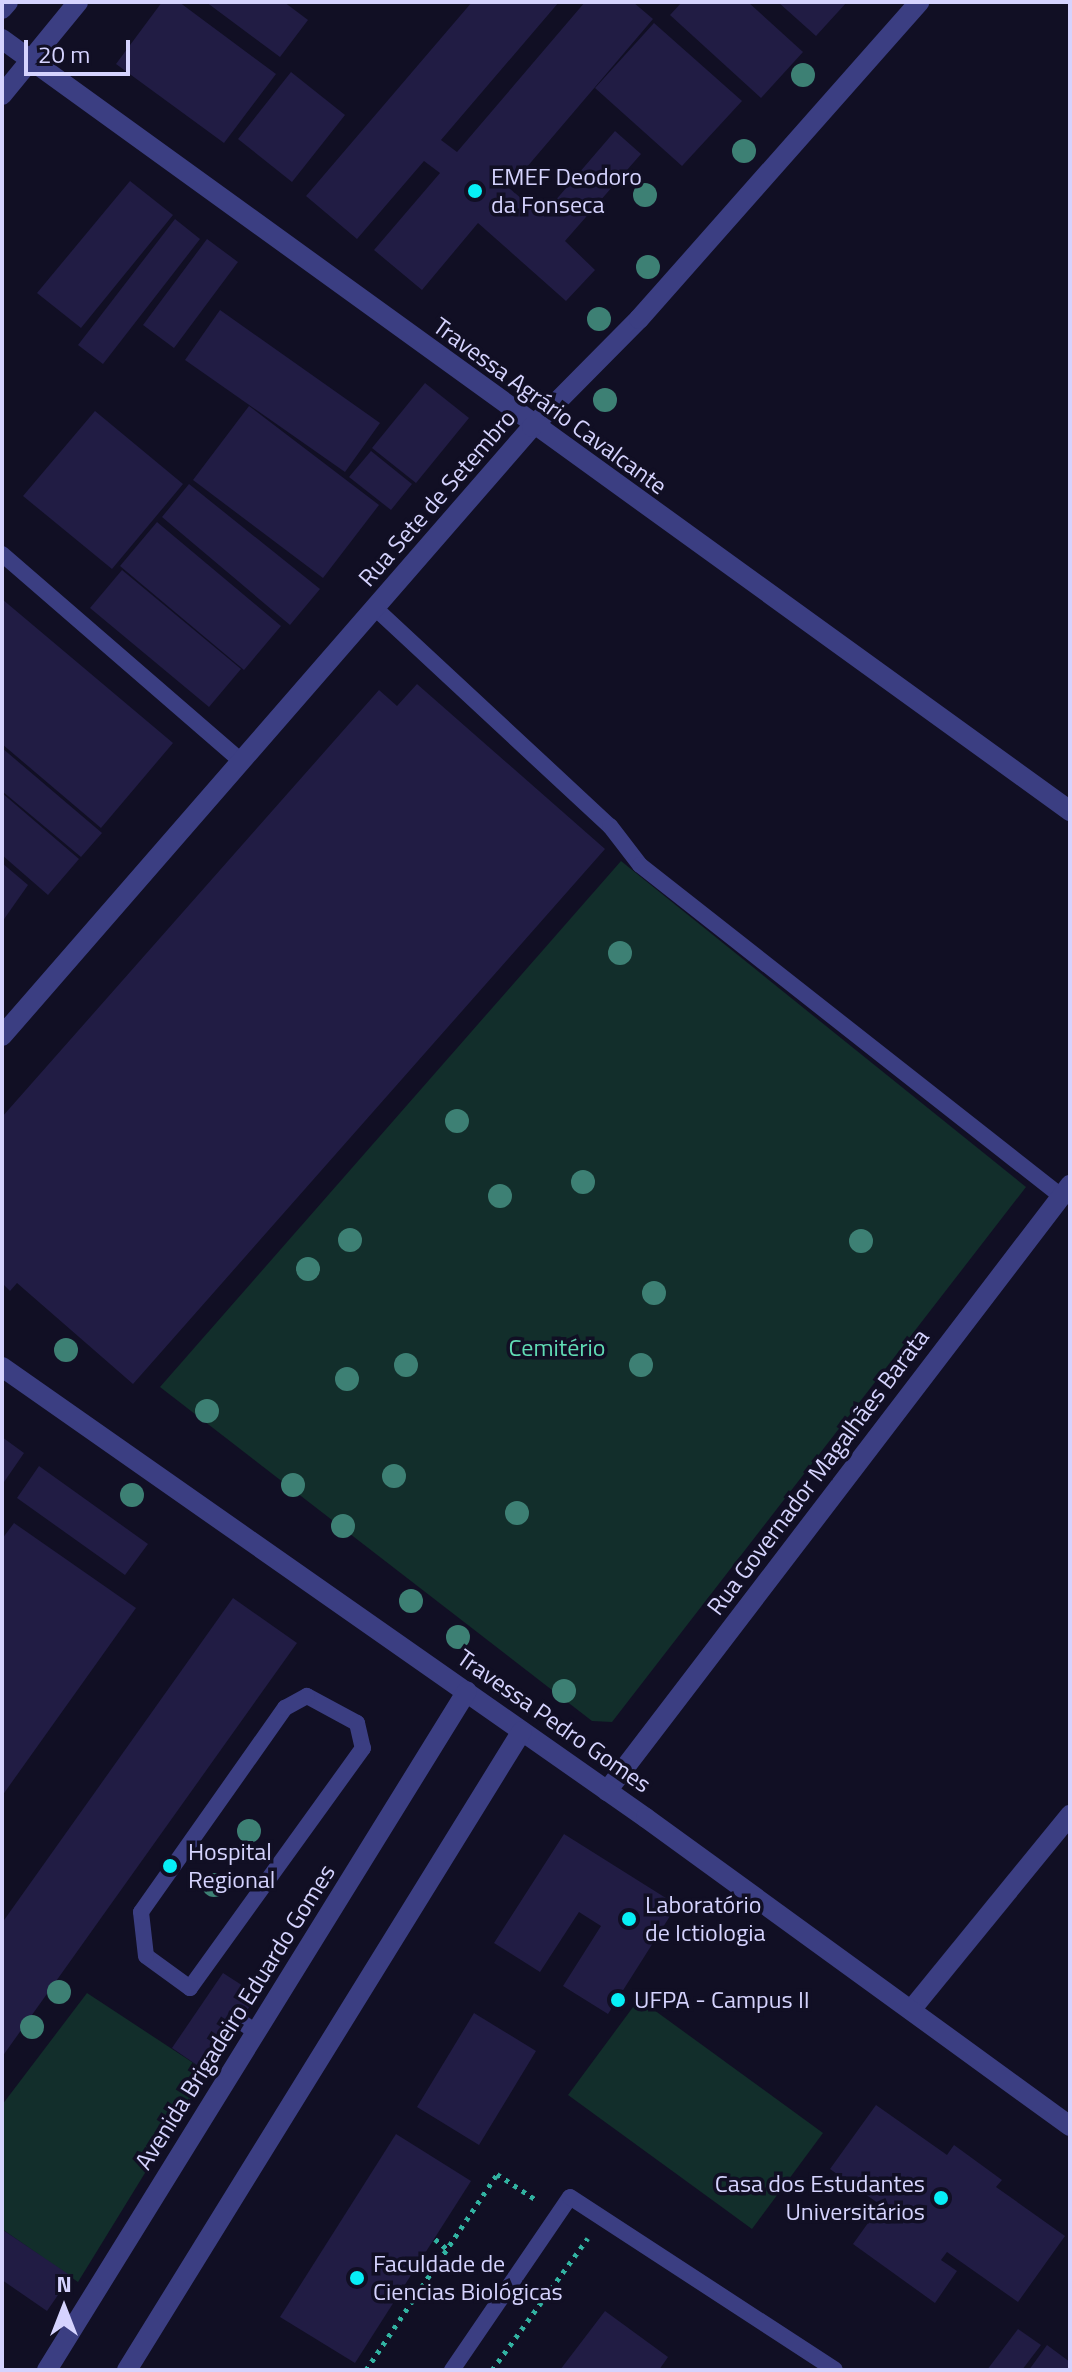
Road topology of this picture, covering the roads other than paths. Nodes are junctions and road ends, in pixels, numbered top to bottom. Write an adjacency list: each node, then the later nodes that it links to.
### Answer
1 (8, 2): 4 (street)
2 (78, 2): 6 (street)
3 (919, 2): 8 (street, Rua Sete de Setembro)
4 (2, 9)
5 (2, 39): 6 (street, Travessa Agrário Cavalcante)
6 (29, 61): 7 (street); 8 (street, Travessa Agrário Cavalcante)
7 (2, 95)
8 (532, 427): 10 (street, Rua Sete de Setembro); 12 (street, Travessa Agrário Cavalcante)
9 (2, 554): 11 (lane)
10 (375, 608): 11 (street, Rua Sete de Setembro); 14 (lane)
11 (241, 761): 13 (street, Rua Sete de Setembro)
12 (1070, 811)
13 (2, 1036)
14 (1065, 1190): 18 (street, Rua Governador Magalhães Barata)
15 (2, 1367): 16 (street, Travessa Pedro Gomes)
16 (467, 1691): 17 (street, Travessa Pedro Gomes); 24 (street, Avenida Brigadeiro Eduardo Gomes)
17 (522, 1731): 18 (street, Travessa Pedro Gomes); 25 (street)
18 (607, 1791): 22 (street, Travessa Pedro Gomes)
19 (1070, 1815): 22 (street)
20 (190, 1988): 20 (lane); 21 (lane)
21 (206, 1998)
22 (911, 2010): 23 (street, Travessa Pedro Gomes)
23 (1070, 2126)
24 (47, 2370)
25 (127, 2370)
26 (452, 2370): 27 (lane)
27 (835, 2370)

